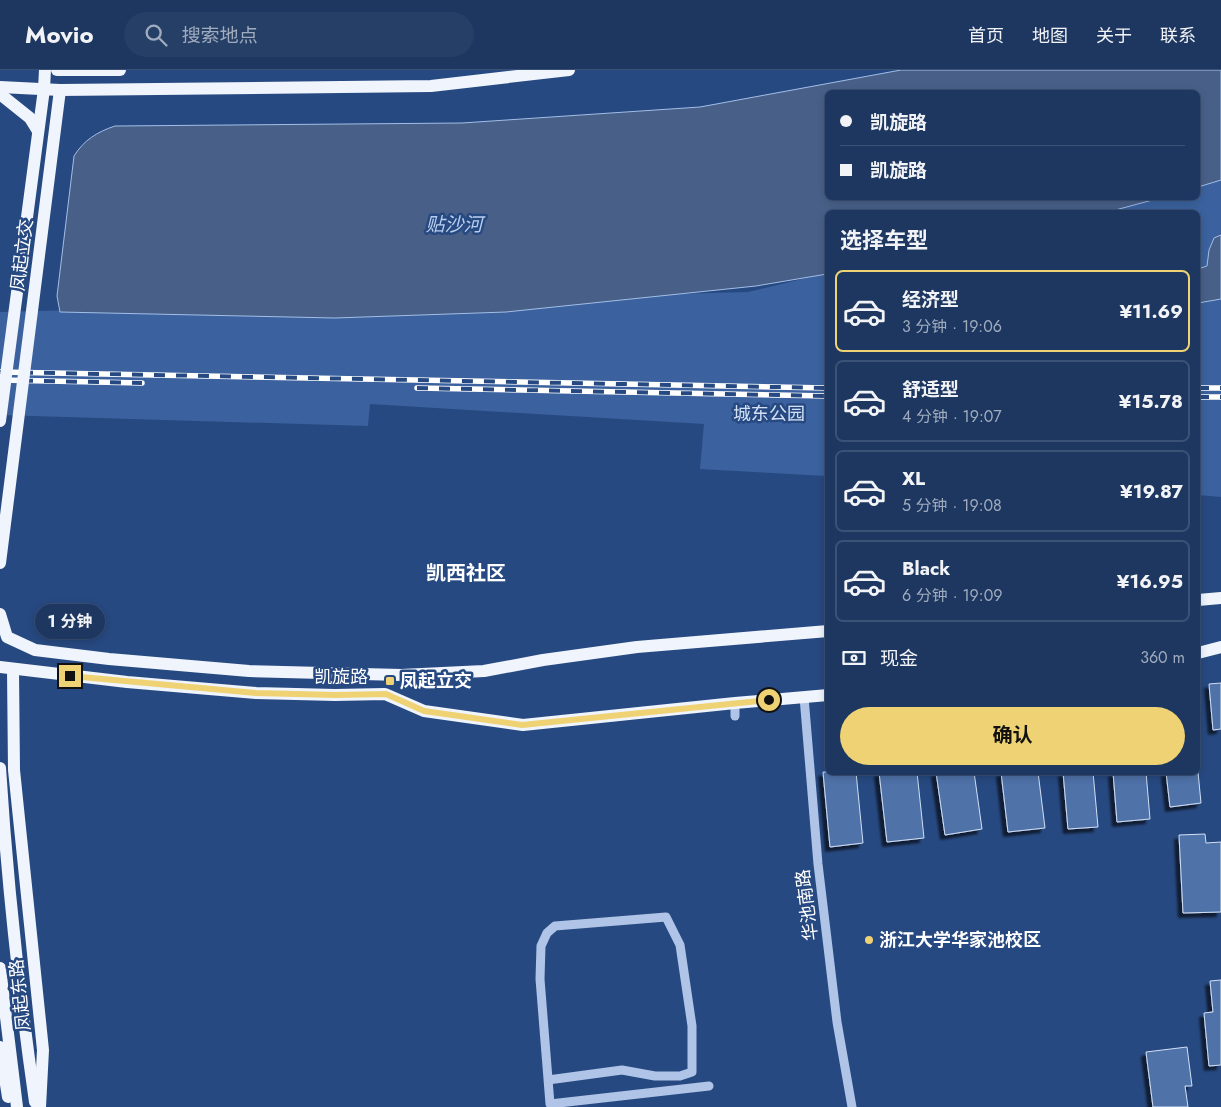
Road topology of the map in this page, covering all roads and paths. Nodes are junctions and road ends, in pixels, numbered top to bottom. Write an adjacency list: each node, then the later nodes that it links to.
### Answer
1 (45, 70): 8 (main road, 凤起立交)
2 (57, 70): 3 (main road)
3 (62, 70): 4 (main road); 9 (main road, 凤起立交)
4 (109, 70): 5 (main road)
5 (120, 70)
6 (569, 70): 9 (main road)
7 (0, 87): 8 (main road)
8 (44, 89): 9 (main road); 11 (main road, 凤起立交, bridge)
9 (60, 90): 13 (main road, 凤起立交, bridge)
10 (0, 94): 11 (main road)
11 (38, 131): 12 (main road, 凤起立交, bridge)
12 (0, 422)
13 (0, 563)
14 (1221, 598): 15 (main road)
15 (1200, 600)
16 (0, 614): 17 (main road)
17 (825, 631)
18 (1221, 647): 19 (main road)
19 (1200, 652)
20 (0, 668): 21 (main road, 凯旋路)
21 (13, 670): 23 (main road, 凯旋路); 32 (main road, 凤起东路)
22 (825, 695): 23 (main road, 凯旋路)
23 (804, 697): 33 (street, 华池南路)
24 (0, 768): 31 (main road)
25 (0, 968): 26 (main road)
26 (5, 1051): 29 (main road, 凤起东路); 30 (main road)
27 (548, 1080): 27 (street); 28 (street)
28 (709, 1086)
29 (10, 1107)
30 (17, 1107)
31 (36, 1107)
32 (40, 1107)
33 (852, 1107)

